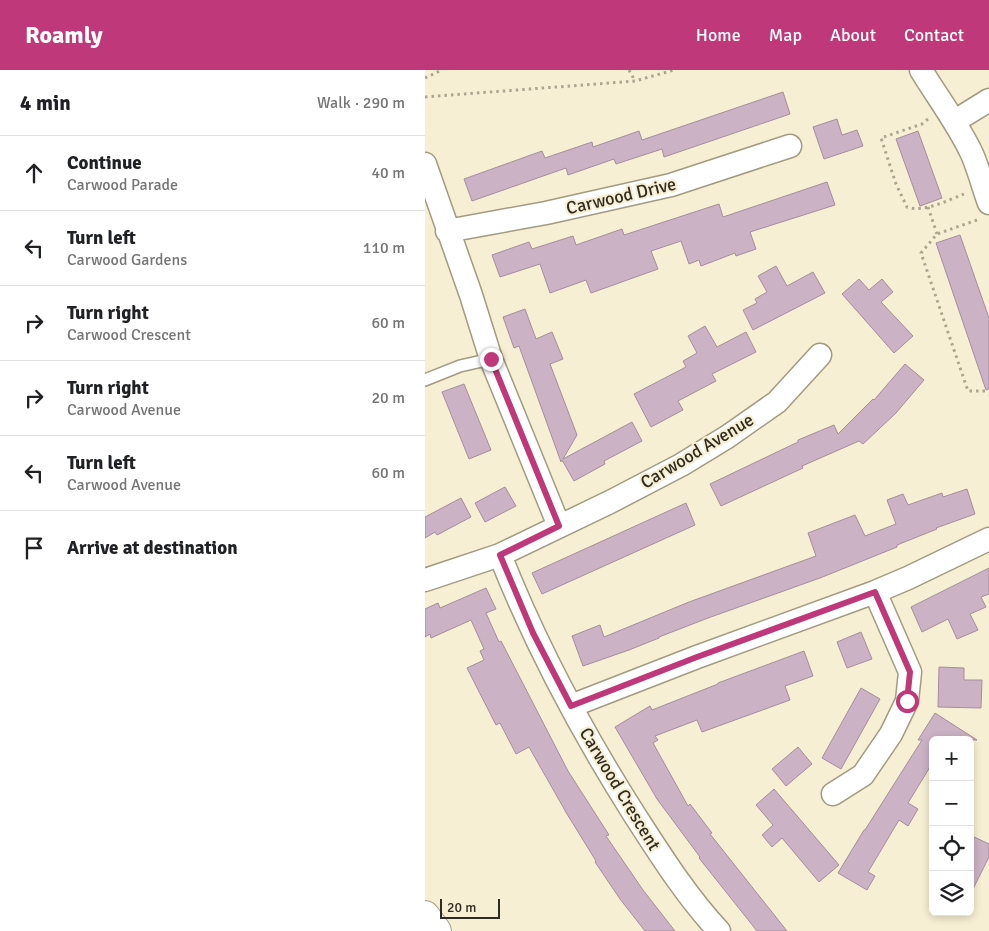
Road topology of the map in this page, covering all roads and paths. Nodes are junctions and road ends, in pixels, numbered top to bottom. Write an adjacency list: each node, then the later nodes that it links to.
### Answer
1 (442, 70): 5 (path)
2 (629, 70): 6 (path)
3 (674, 70): 6 (path)
4 (921, 70): 9 (street)
5 (425, 78)
6 (635, 81): 7 (path)
7 (425, 97)
8 (989, 100): 9 (street)
9 (949, 113): 12 (street); 13 (path)
10 (790, 146): 14 (street, Carwood Drive)
11 (425, 164): 14 (street)
12 (984, 203): 13 (path); 15 (path)
13 (928, 207): 15 (path)
14 (447, 231): 17 (street)
15 (937, 234): 19 (path)
16 (820, 355): 20 (street, Carwood Avenue)
17 (491, 359): 18 (lane); 20 (street)
18 (425, 380)
19 (989, 391)
20 (559, 526): 22 (street, Carwood Avenue)
21 (989, 539): 24 (street)
22 (500, 555): 23 (street, Carwood Avenue); 25 (street, Carwood Crescent)
23 (425, 580)
24 (875, 592): 25 (street); 26 (street)
25 (571, 706): 29 (street, Carwood Crescent)
26 (833, 794)
27 (425, 915): 28 (main road)
28 (437, 931)
29 (719, 931)

